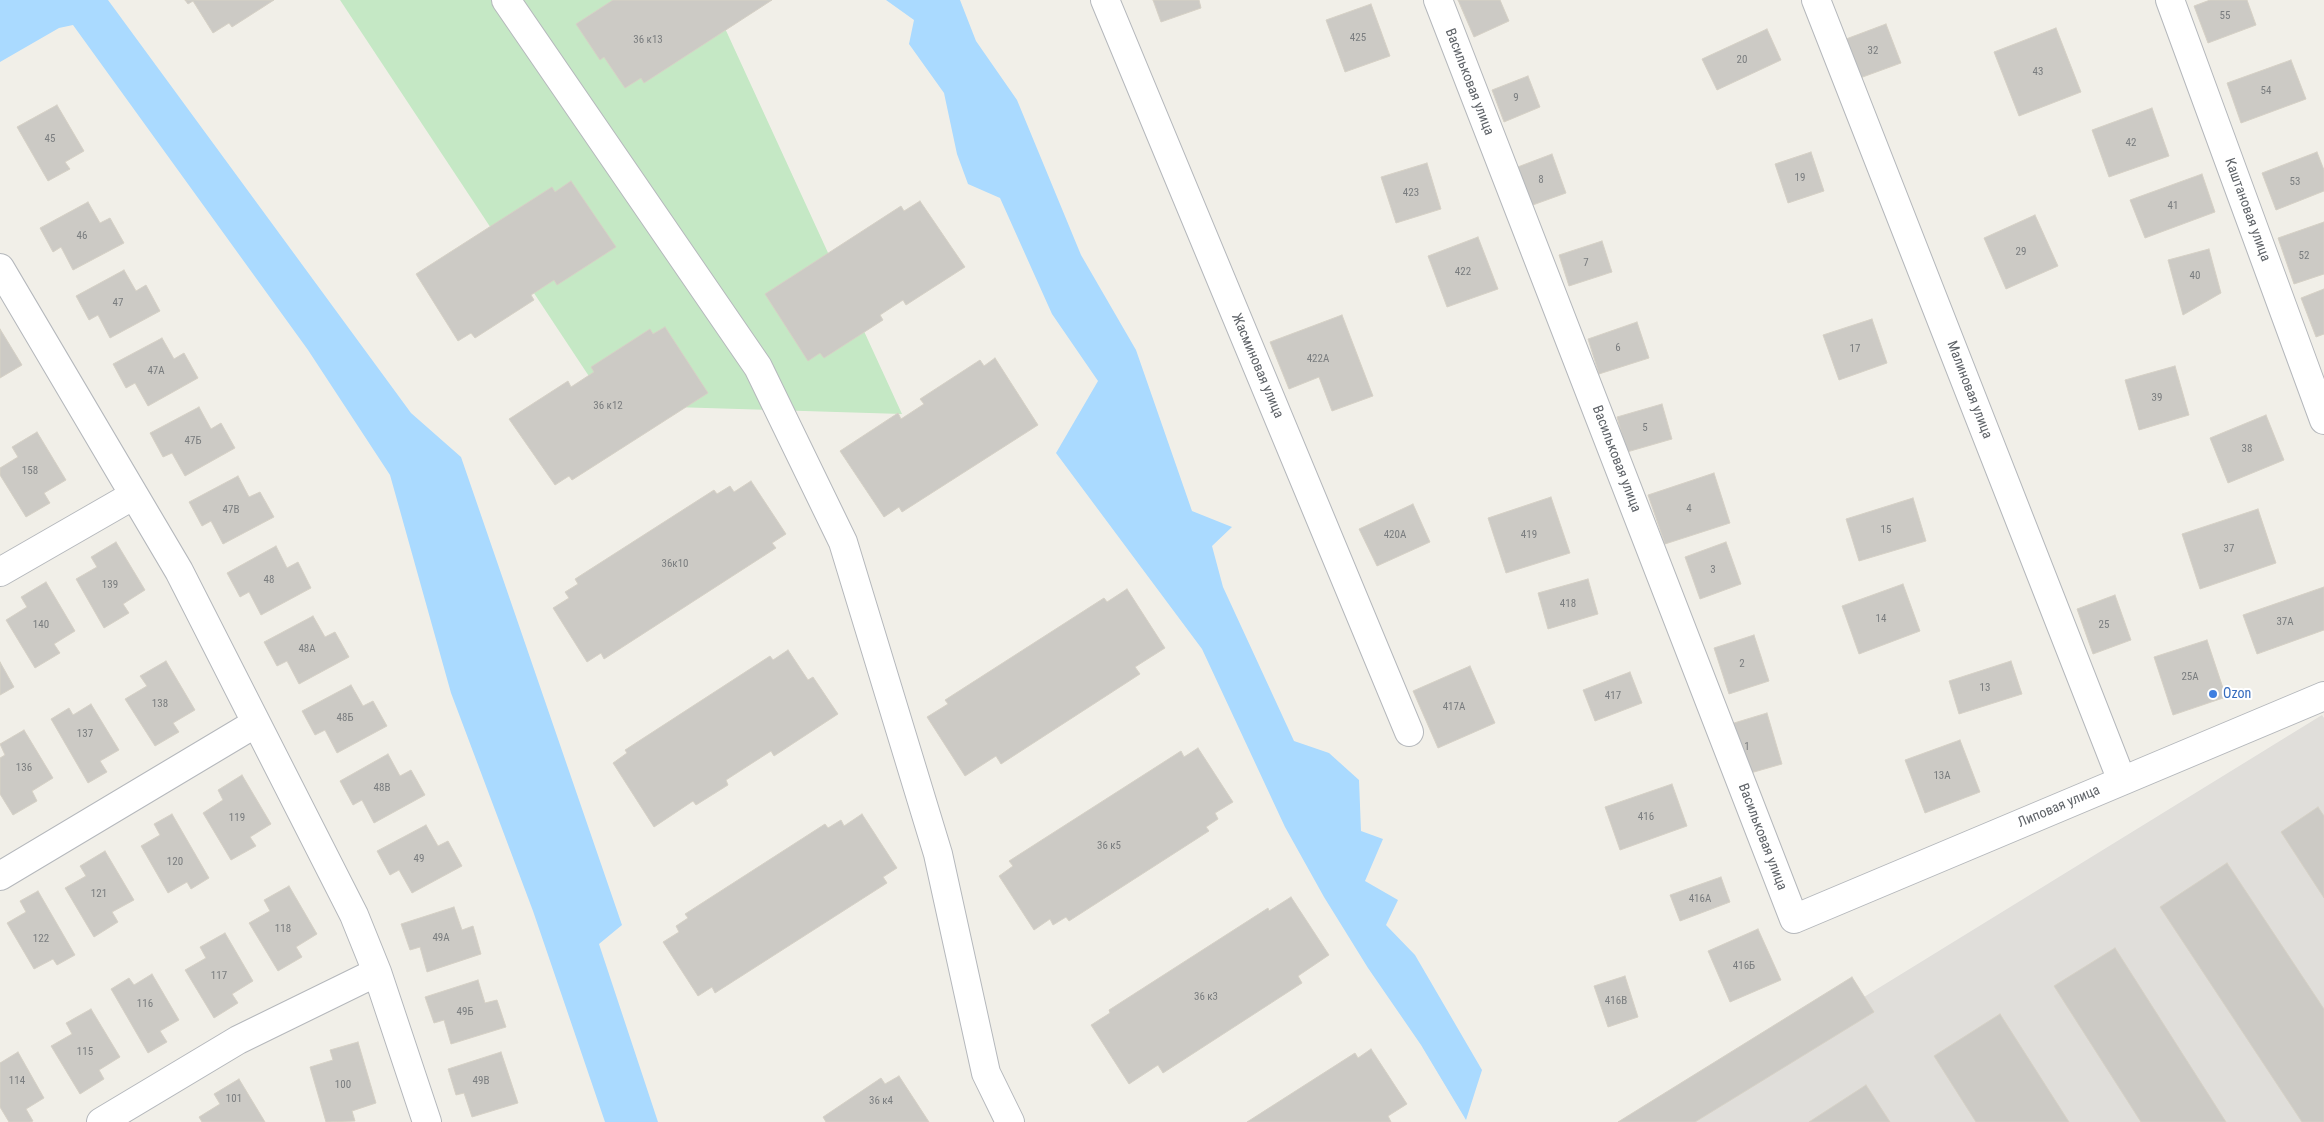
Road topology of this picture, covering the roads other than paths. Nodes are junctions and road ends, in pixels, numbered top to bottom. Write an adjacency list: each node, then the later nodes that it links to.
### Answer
1 (506, 0): 19 (street)
2 (1105, 0): 12 (street, Жасминовая улица)
3 (1438, 0): 15 (street, Васильковая улица)
4 (1816, 0): 13 (street, Малиновая улица)
5 (2170, 0): 7 (street, Каштановая улица)
6 (0, 268): 8 (street)
7 (2324, 420)
8 (134, 495): 9 (street); 11 (street)
9 (0, 572)
10 (2324, 696): 13 (street, Липовая улица)
11 (256, 723): 14 (street); 16 (street)
12 (1409, 732)
13 (2122, 780): 15 (street, Липовая улица)
14 (0, 876)
15 (1794, 918)
16 (377, 972): 17 (street); 18 (street)
17 (101, 1122)
18 (427, 1122)
19 (1010, 1122)

